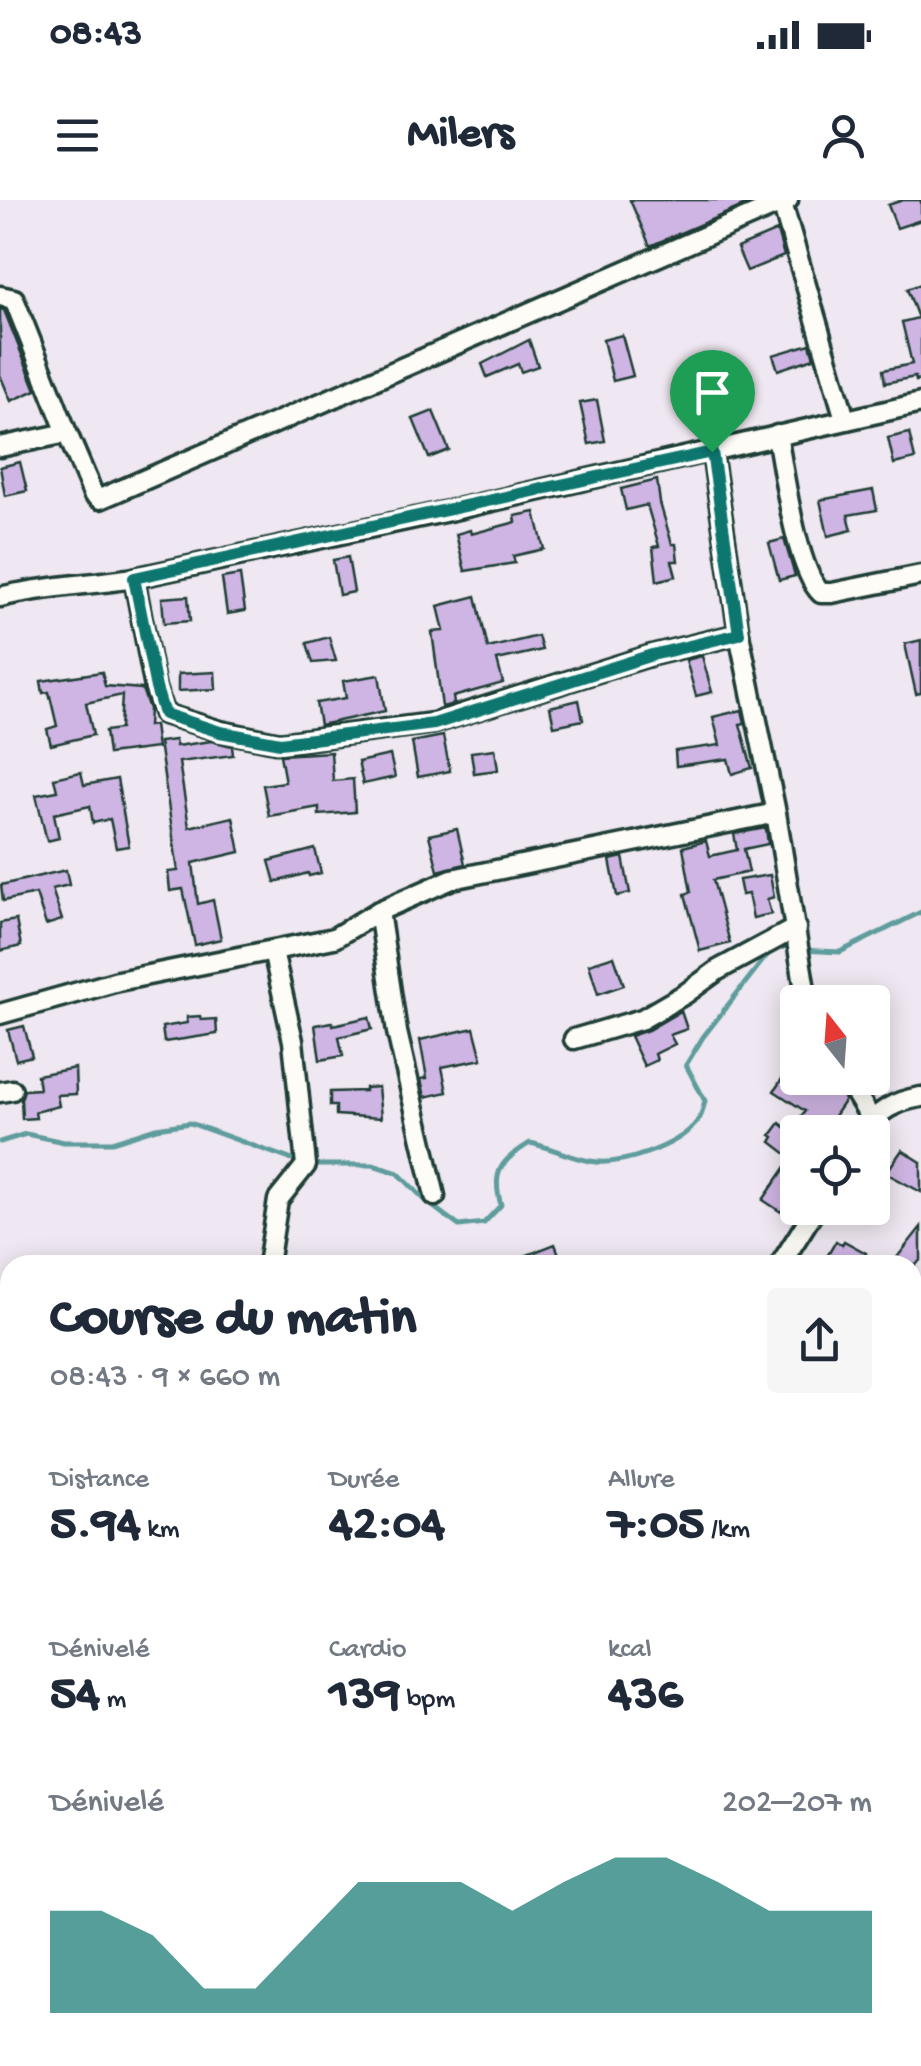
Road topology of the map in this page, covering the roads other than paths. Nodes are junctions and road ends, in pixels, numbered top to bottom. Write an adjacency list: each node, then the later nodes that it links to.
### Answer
1 (785, 201): 4 (street); 5 (street)
2 (0, 296): 5 (street)
3 (921, 403): 4 (street)
4 (845, 419): 6 (street)
5 (67, 432): 7 (street)
6 (776, 435): 8 (street); 9 (street)
7 (0, 447)
8 (712, 452): 10 (street); 13 (street)
9 (919, 575): 11 (street)
10 (134, 578): 12 (street); 13 (street)
11 (921, 595)
12 (0, 597)
13 (739, 634): 14 (street)
14 (776, 813): 15 (street); 16 (street)
15 (379, 912): 17 (street); 23 (street)
16 (797, 934): 18 (street); 20 (street)
17 (273, 951): 19 (street); 25 (street)
18 (803, 985)
19 (0, 1014)
20 (574, 1040)
21 (921, 1097): 22 (street)
22 (879, 1115)
23 (435, 1196)
24 (805, 1225): 26 (street)
25 (270, 1255)
26 (786, 1255)

